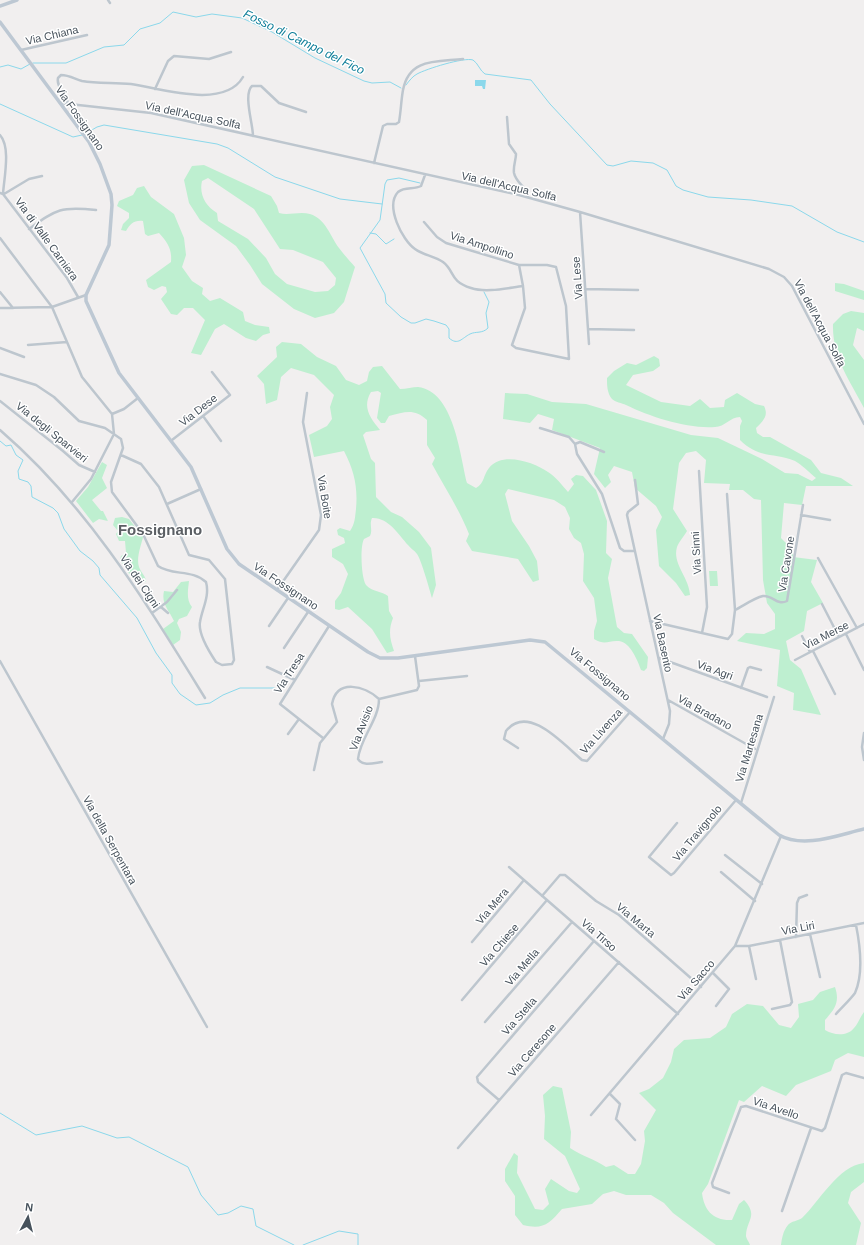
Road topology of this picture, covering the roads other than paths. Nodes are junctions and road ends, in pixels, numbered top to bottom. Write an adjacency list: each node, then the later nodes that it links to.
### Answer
1 (17, 0): 4 (street)
2 (108, 0): 3 (street)
3 (110, 3)
4 (0, 6)
5 (0, 22): 7 (street, Via Fossignano)
6 (87, 35): 7 (street, Via Chiana)
7 (20, 50): 12 (street, Via Fossignano)
8 (231, 52): 11 (street)
9 (463, 59): 18 (street)
10 (243, 77): 11 (street)
11 (155, 89): 13 (street)
12 (60, 103): 13 (street, Via dell'Acqua Solfa); 33 (street, Via Fossignano)
13 (68, 104): 17 (street, Via dell'Acqua Solfa)
14 (306, 112): 17 (street)
15 (507, 117): 22 (street)
16 (0, 135): 21 (street)
17 (253, 136): 18 (street, Via dell'Acqua Solfa)
18 (374, 163): 19 (street, Via dell'Acqua Solfa)
19 (426, 175): 22 (street, Via dell'Acqua Solfa); 29 (street)
20 (42, 176): 21 (street)
21 (2, 194): 26 (street, Via di Valle Carniera)
22 (528, 197): 24 (street, Via dell'Acqua Solfa)
23 (96, 210): 26 (street)
24 (580, 212): 30 (street, Via Lese); 52 (street, Via dell'Acqua Solfa)
25 (424, 222): 28 (street, Via Ampollino)
26 (29, 228): 34 (street, Via di Valle Carniera)
27 (0, 238): 35 (street)
28 (519, 265): 29 (street, Via Ampollino); 29 (street, Via Ampollino)
29 (523, 286)
30 (585, 289): 31 (street); 38 (street, Via Lese)
31 (638, 290)
32 (0, 292): 37 (street)
33 (86, 295): 34 (street); 48 (street, Via Fossignano)
34 (78, 297): 35 (street)
35 (52, 307): 37 (street); 40 (street)
36 (0, 308): 37 (street)
37 (13, 309)
38 (588, 329): 39 (street); 42 (street, Via Lese)
39 (634, 330)
40 (67, 342): 41 (street); 50 (street)
41 (28, 344)
42 (590, 344)
43 (0, 348): 44 (street)
44 (24, 357)
45 (212, 372): 51 (street, Via Dese)
46 (0, 374): 55 (street)
47 (307, 393): 74 (street, Via Boite)
48 (138, 398): 50 (street); 56 (street, Via Fossignano)
49 (0, 401): 62 (street, Via degli Sparvieri)
50 (112, 414): 55 (street)
51 (203, 416): 56 (street, Via Dese); 57 (street)
52 (864, 424)
53 (540, 428): 58 (street)
54 (0, 430): 66 (street, Via dei Cigni)
55 (114, 434): 60 (street); 62 (street)
56 (172, 440): 64 (street, Via Fossignano)
57 (221, 441)
58 (575, 444): 59 (street); 71 (street)
59 (604, 452)
60 (121, 455): 67 (street); 67 (street)
61 (699, 471): 87 (street, Via Sinni)
62 (95, 472): 66 (street)
63 (635, 480): 71 (street, Via Basento)
64 (202, 489): 67 (street); 74 (street, Via Fossignano)
65 (727, 494): 78 (street)
66 (72, 502): 80 (street, Via dei Cigni)
67 (167, 504)
68 (803, 505): 69 (street, Via Cavone)
69 (802, 515): 70 (street); 78 (street, Via Cavone)
70 (830, 520)
71 (634, 551): 82 (street, Via Basento)
72 (818, 558): 86 (street)
73 (177, 590): 77 (street)
74 (277, 590): 75 (street, Via Fossignano)
75 (288, 598): 79 (street, Via Fossignano); 84 (street)
76 (822, 604): 90 (street)
77 (161, 607): 80 (street); 81 (street)
78 (735, 610): 87 (street)
79 (308, 612): 85 (street, Via Fossignano); 91 (street)
80 (152, 613): 106 (street, Via dei Cigni)
81 (168, 613)
82 (650, 621): 87 (street); 94 (street, Via Basento)
83 (864, 624): 86 (street, Via Merse)
84 (269, 626)
85 (329, 626): 93 (street, Via Fossignano); 101 (street, Via Tresa)
86 (856, 628): 88 (street, Via Merse)
87 (702, 633)
88 (846, 634): 90 (street, Via Merse); 99 (street)
89 (802, 636): 92 (street)
90 (839, 637): 92 (street, Via Merse)
91 (284, 648)
92 (812, 651): 95 (street, Via Merse); 104 (street)
93 (416, 656): 102 (street); 110 (street, Via Fossignano)
94 (658, 658): 103 (street, Via Agri); 109 (street, Via Basento)
95 (795, 660)
96 (0, 661): 156 (street, Via della Serpentara)
97 (267, 667): 101 (street)
98 (761, 670): 103 (street)
99 (864, 670)
100 (467, 676): 102 (street)
101 (295, 680): 111 (street, Via Tresa)
102 (419, 681): 108 (street, Via Avisio)
103 (741, 688): 107 (street, Via Agri)
104 (835, 694)
105 (774, 697): 122 (street, Via Martesana)
106 (205, 698)
107 (767, 698)
108 (379, 699): 114 (street, Via Avisio); 119 (street, Via Avisio)
109 (667, 700): 115 (street, Via Basento); 117 (street, Via Bradano)
110 (630, 711): 115 (street, Via Fossignano); 116 (street, Via Livenza)
111 (299, 719): 113 (street); 114 (street, Via Tresa)
112 (864, 733): 118 (street)
113 (288, 734)
114 (323, 738): 120 (street, Via Avisio)
115 (663, 739): 121 (street, Via Fossignano)
116 (518, 748)
117 (755, 749)
118 (864, 760)
119 (382, 762)
120 (314, 770)
121 (736, 800): 122 (street, Via Fossignano); 123 (street, Via Travignolo)
122 (741, 804): 125 (street, Via Fossignano)
123 (677, 822)
124 (864, 829): 125 (street, Via Fossignano)
125 (781, 836): 130 (street, Via Sacco)
126 (725, 855): 130 (street)
127 (509, 867): 129 (street, Via Tirso)
128 (721, 872): 134 (street)
129 (524, 880): 132 (street, Via Tirso); 142 (street, Via Mera)
130 (762, 884): 134 (street, Via Sacco)
131 (807, 895): 139 (street)
132 (542, 896): 133 (street, Via Tirso); 149 (street, Via Marta)
133 (547, 900): 135 (street, Via Tirso); 150 (street, Via Chiese)
134 (755, 901): 143 (street, Via Sacco)
135 (572, 922): 141 (street, Via Tirso); 155 (street, Via Mella)
136 (864, 923): 137 (street, Via Liri)
137 (856, 925): 138 (street, Via Liri); 154 (street)
138 (810, 934): 139 (street, Via Liri); 147 (street)
139 (796, 937): 140 (street, Via Liri)
140 (780, 940): 144 (street, Via Liri); 152 (street)
141 (594, 941): 145 (street, Via Tirso); 159 (street, Via Stella)
142 (472, 942)
143 (735, 946): 144 (street, Via Liri); 146 (street, Via Sacco)
144 (750, 946): 148 (street)
145 (618, 962): 153 (street, Via Tirso); 159 (street, Via Ceresone)
146 (713, 973): 149 (street, Via Sacco); 151 (street)
147 (820, 977)
148 (756, 979)
149 (701, 987): 153 (street, Via Sacco)
150 (462, 1000)
151 (716, 1006)
152 (772, 1009)
153 (678, 1014): 158 (street, Via Sacco)
154 (836, 1014)
155 (485, 1022)
156 (207, 1027)
157 (864, 1078): 161 (street, Via Avello)
158 (610, 1094): 160 (street, Via Sacco); 162 (street)
159 (499, 1100): 163 (street, Via Ceresone)
160 (591, 1115)
161 (811, 1128): 164 (street, Via Avello); 165 (street)
162 (635, 1140)
163 (458, 1148)
164 (729, 1193)
165 (782, 1210)

